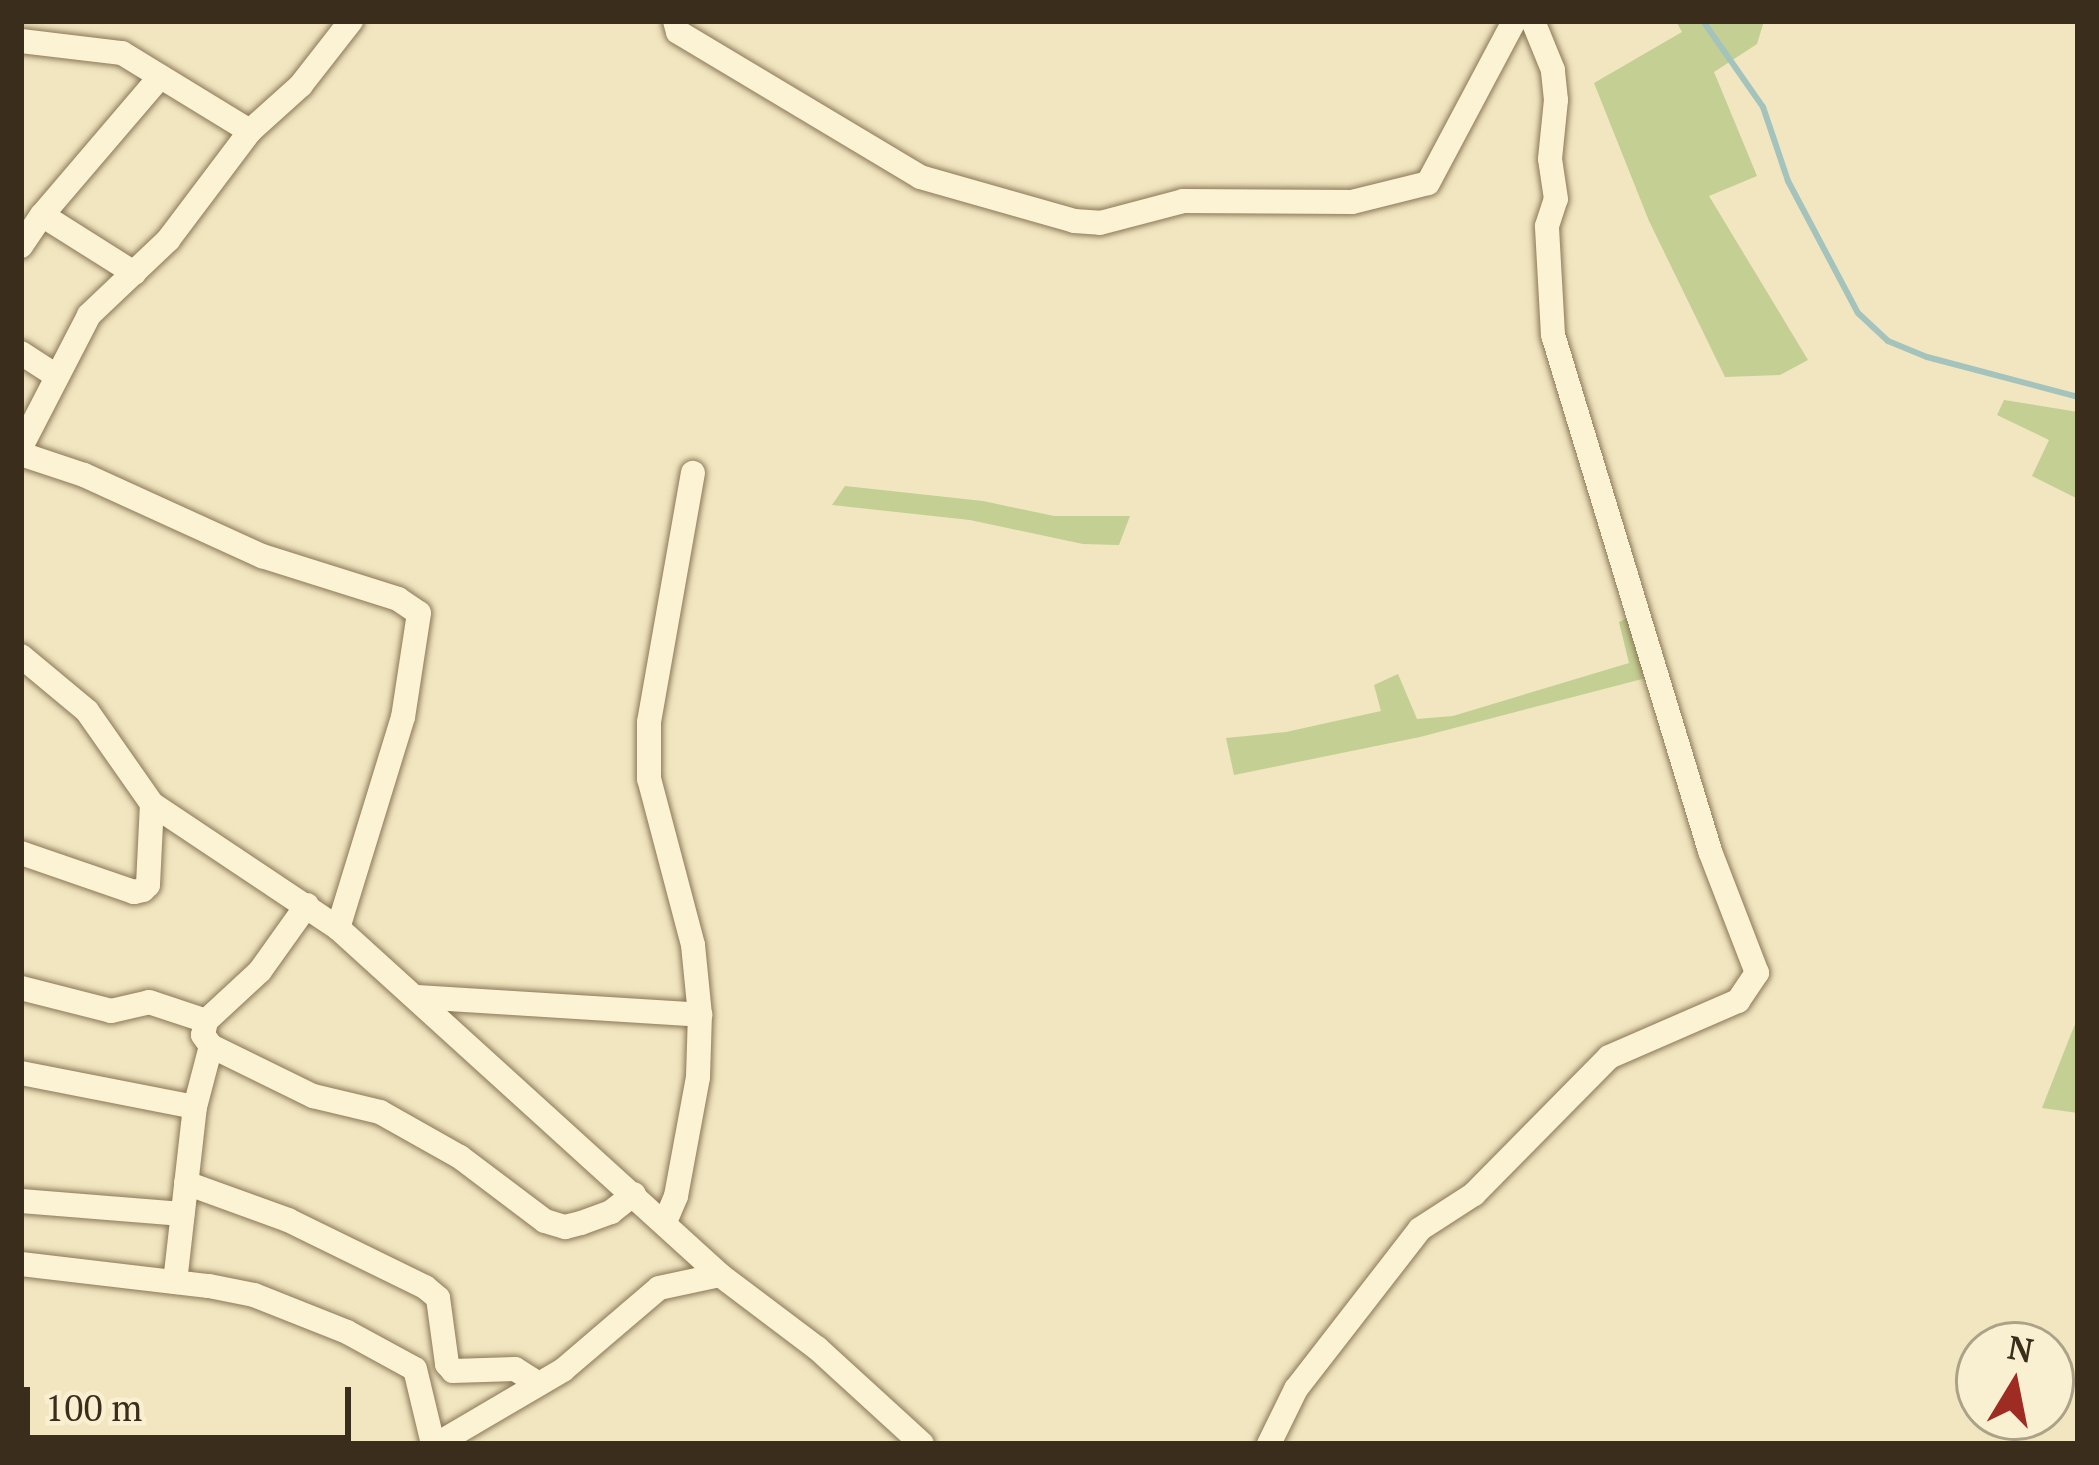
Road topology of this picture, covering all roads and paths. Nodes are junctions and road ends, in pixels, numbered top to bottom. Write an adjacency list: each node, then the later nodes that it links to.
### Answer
1 (351, 21): 8 (street)
2 (653, 21): 5 (street)
3 (1514, 21): 5 (street)
4 (1533, 21): 38 (street)
5 (676, 27)
6 (21, 41): 7 (street)
7 (160, 77): 8 (street); 9 (street)
8 (250, 131): 11 (street)
9 (43, 215): 10 (street); 11 (street)
10 (21, 246)
11 (134, 273): 13 (street)
12 (21, 353): 13 (street)
13 (55, 376): 14 (street)
14 (21, 451): 20 (street)
15 (693, 473): 23 (street)
16 (21, 656): 17 (street)
17 (152, 804): 18 (street); 19 (street)
18 (21, 853)
19 (307, 905): 20 (street); 24 (street)
20 (338, 928): 22 (street)
21 (21, 988): 24 (street)
22 (417, 997): 23 (street); 28 (street)
23 (700, 1016): 31 (street)
24 (209, 1034): 26 (street); 28 (street)
25 (21, 1073): 26 (street)
26 (196, 1107): 27 (street)
27 (186, 1184): 30 (street); 35 (street)
28 (634, 1194): 31 (street)
29 (21, 1201): 30 (street)
30 (182, 1214): 34 (street)
31 (665, 1222): 33 (street)
32 (21, 1264): 34 (street)
33 (720, 1275): 35 (street); 37 (street)
34 (175, 1282): 36 (street)
35 (539, 1384): 36 (street)
36 (435, 1444)
37 (922, 1444)
38 (1270, 1444)

